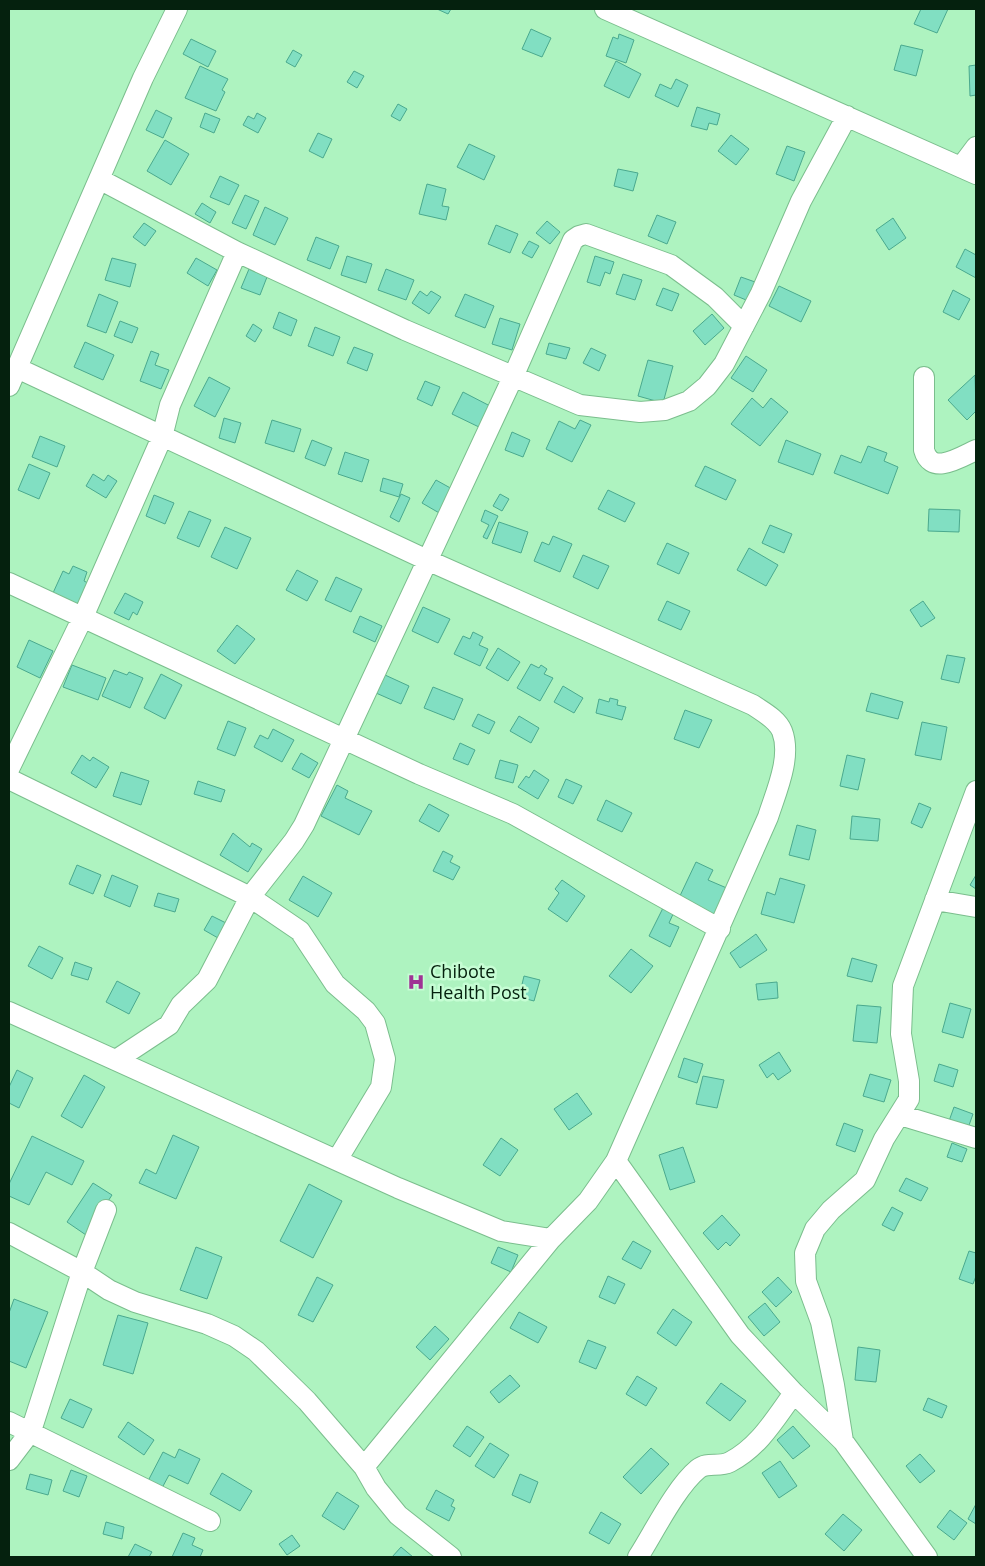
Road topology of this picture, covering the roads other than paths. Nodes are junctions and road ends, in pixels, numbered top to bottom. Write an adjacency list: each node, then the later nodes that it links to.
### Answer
1 (177, 9): 6 (street)
2 (605, 9): 3 (street)
3 (847, 116): 5 (street); 8 (street)
4 (976, 147): 5 (street)
5 (969, 170)
6 (99, 179): 7 (street); 9 (street)
7 (237, 252): 10 (street); 12 (street)
8 (744, 326): 10 (street); 10 (street)
9 (13, 377): 12 (street)
10 (513, 377): 14 (street)
11 (924, 377): 13 (street)
12 (162, 437): 14 (street); 16 (street)
13 (976, 450)
14 (427, 560): 17 (street); 24 (street)
15 (9, 583): 16 (street)
16 (83, 617): 17 (street); 18 (street)
17 (344, 739): 21 (street); 24 (street)
18 (9, 769)
19 (9, 779): 21 (street)
20 (976, 791): 22 (street)
21 (250, 897): 26 (street); 29 (street)
22 (935, 900): 23 (street); 27 (street)
23 (976, 907)
24 (720, 929): 30 (street)
25 (9, 1012): 26 (street)
26 (116, 1060): 29 (street)
27 (900, 1115): 28 (street); 38 (street)
28 (976, 1138)
29 (338, 1160): 33 (street)
30 (616, 1161): 33 (street); 35 (street)
31 (106, 1210): 34 (street)
32 (9, 1233): 34 (street)
33 (551, 1239): 40 (street)
34 (82, 1272): 37 (street); 40 (street)
35 (794, 1393): 38 (street); 43 (street)
36 (9, 1422): 37 (street)
37 (31, 1431): 39 (street); 41 (street)
38 (843, 1441): 44 (street)
39 (9, 1460)
40 (364, 1467): 42 (street)
41 (210, 1520)
42 (451, 1557)
43 (638, 1557)
44 (927, 1557)

